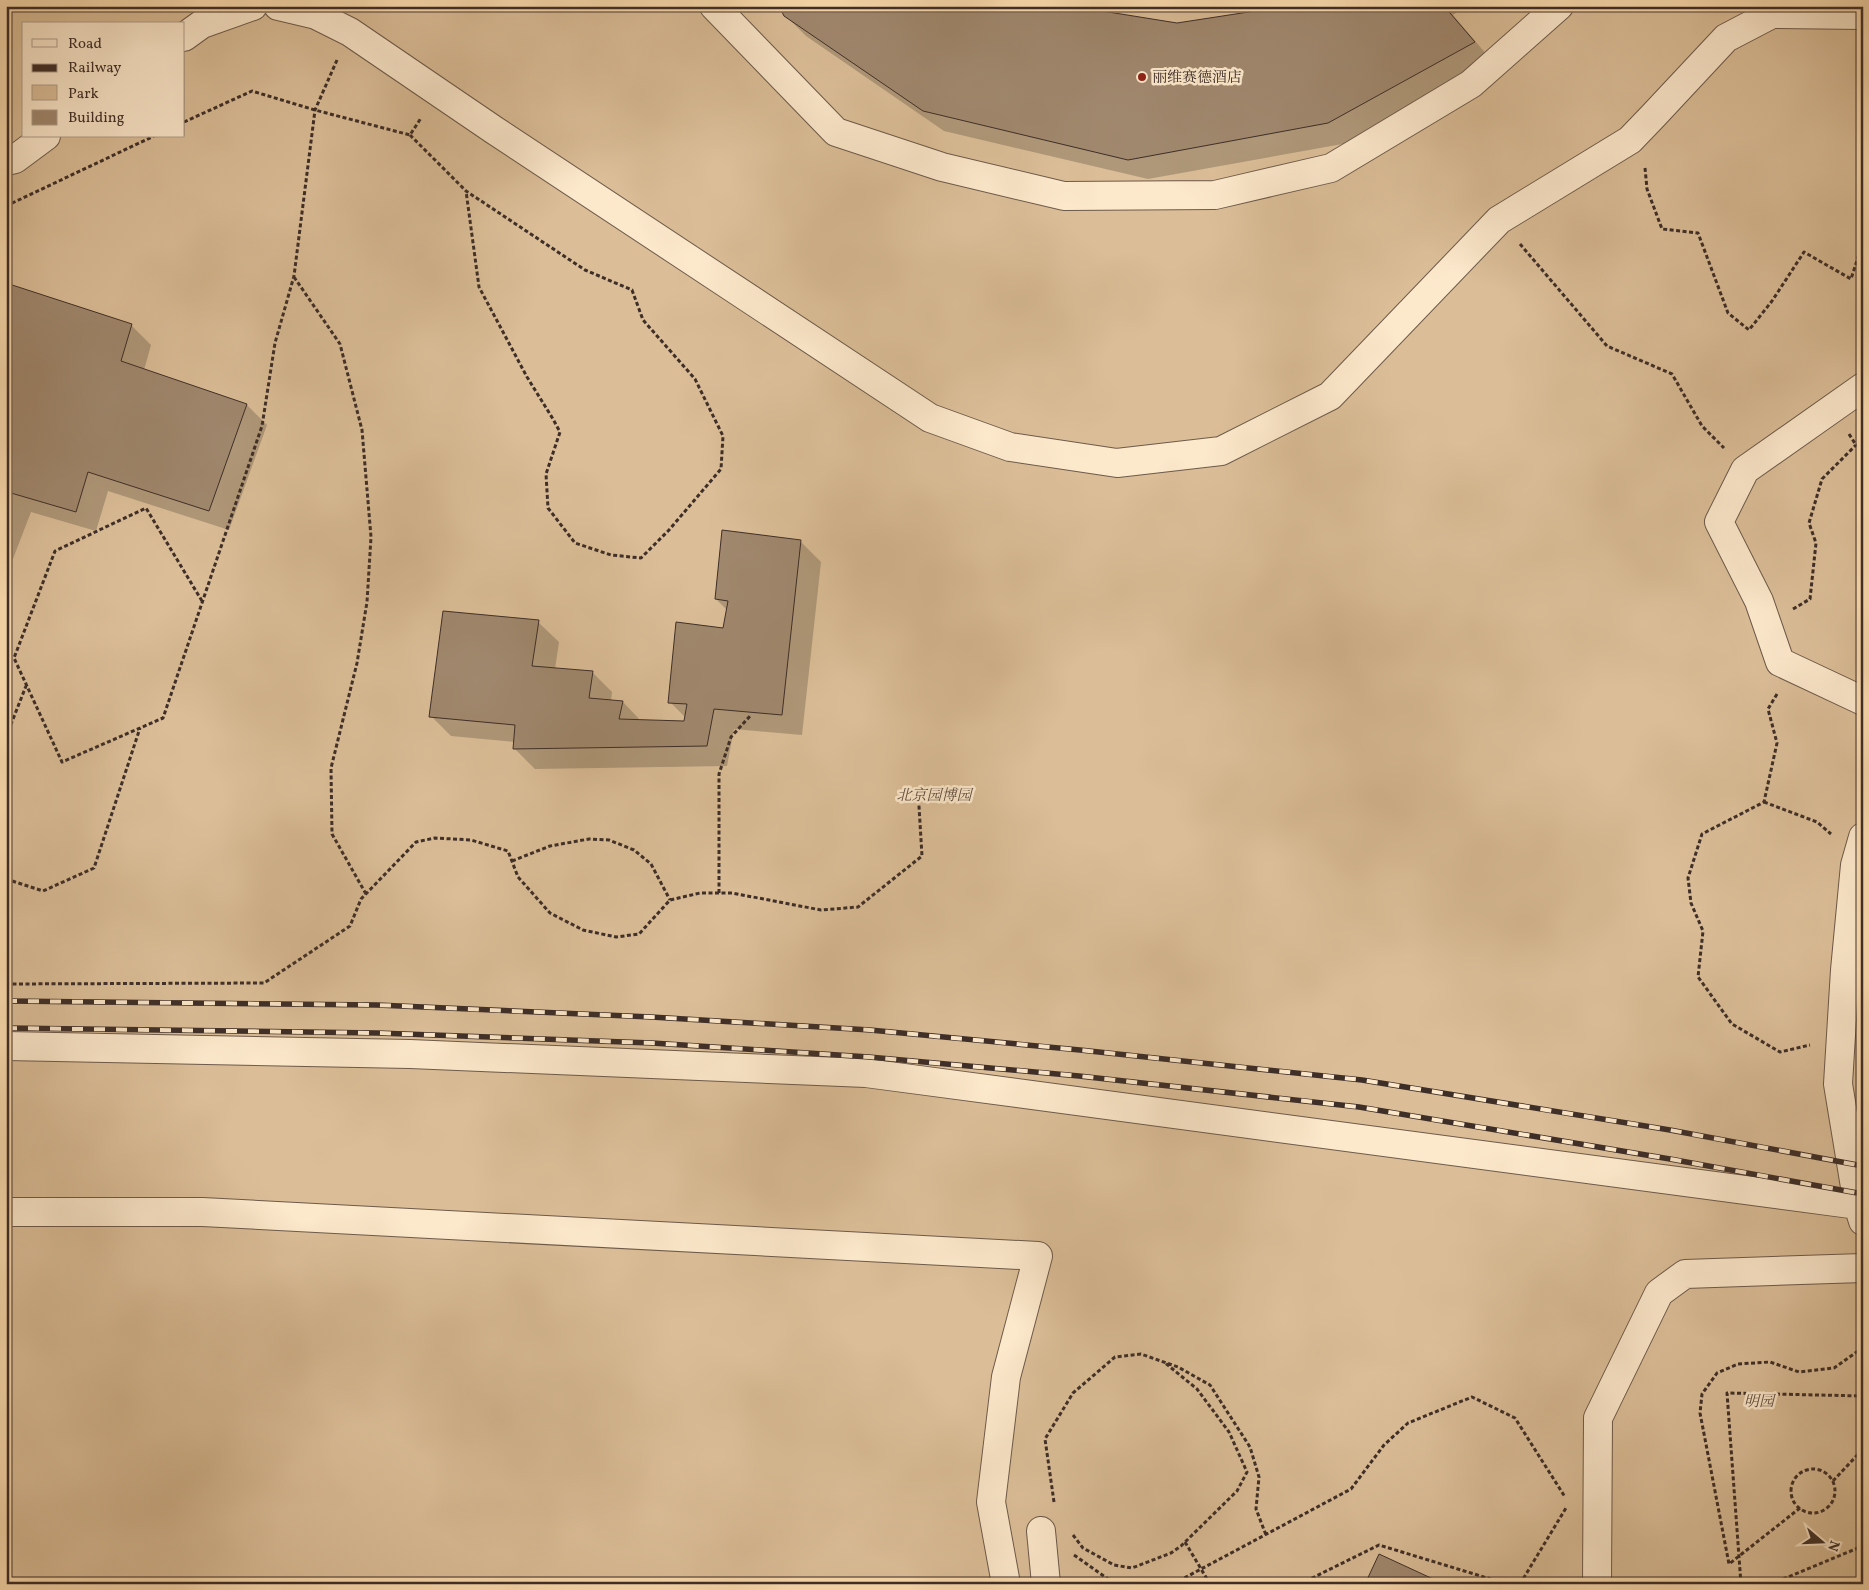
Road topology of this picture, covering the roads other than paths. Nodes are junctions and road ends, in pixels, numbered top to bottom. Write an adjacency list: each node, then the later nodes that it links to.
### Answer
1 (253, 6): 8 (street)
2 (278, 6): 5 (street)
3 (714, 6): 4 (street)
4 (1559, 6)
5 (1769, 10): 6 (street)
6 (1832, 10): 7 (street)
7 (1863, 15)
8 (185, 35)
9 (43, 138): 10 (street)
10 (6, 161)
11 (1863, 387): 12 (street)
12 (1863, 701)
13 (1860, 847): 16 (street)
14 (6, 1046): 16 (street)
15 (6, 1212): 19 (street)
16 (1860, 1213)
17 (1863, 1268): 21 (street)
18 (1048, 1520): 20 (street)
19 (1006, 1584)
20 (1046, 1584)
21 (1597, 1584)

